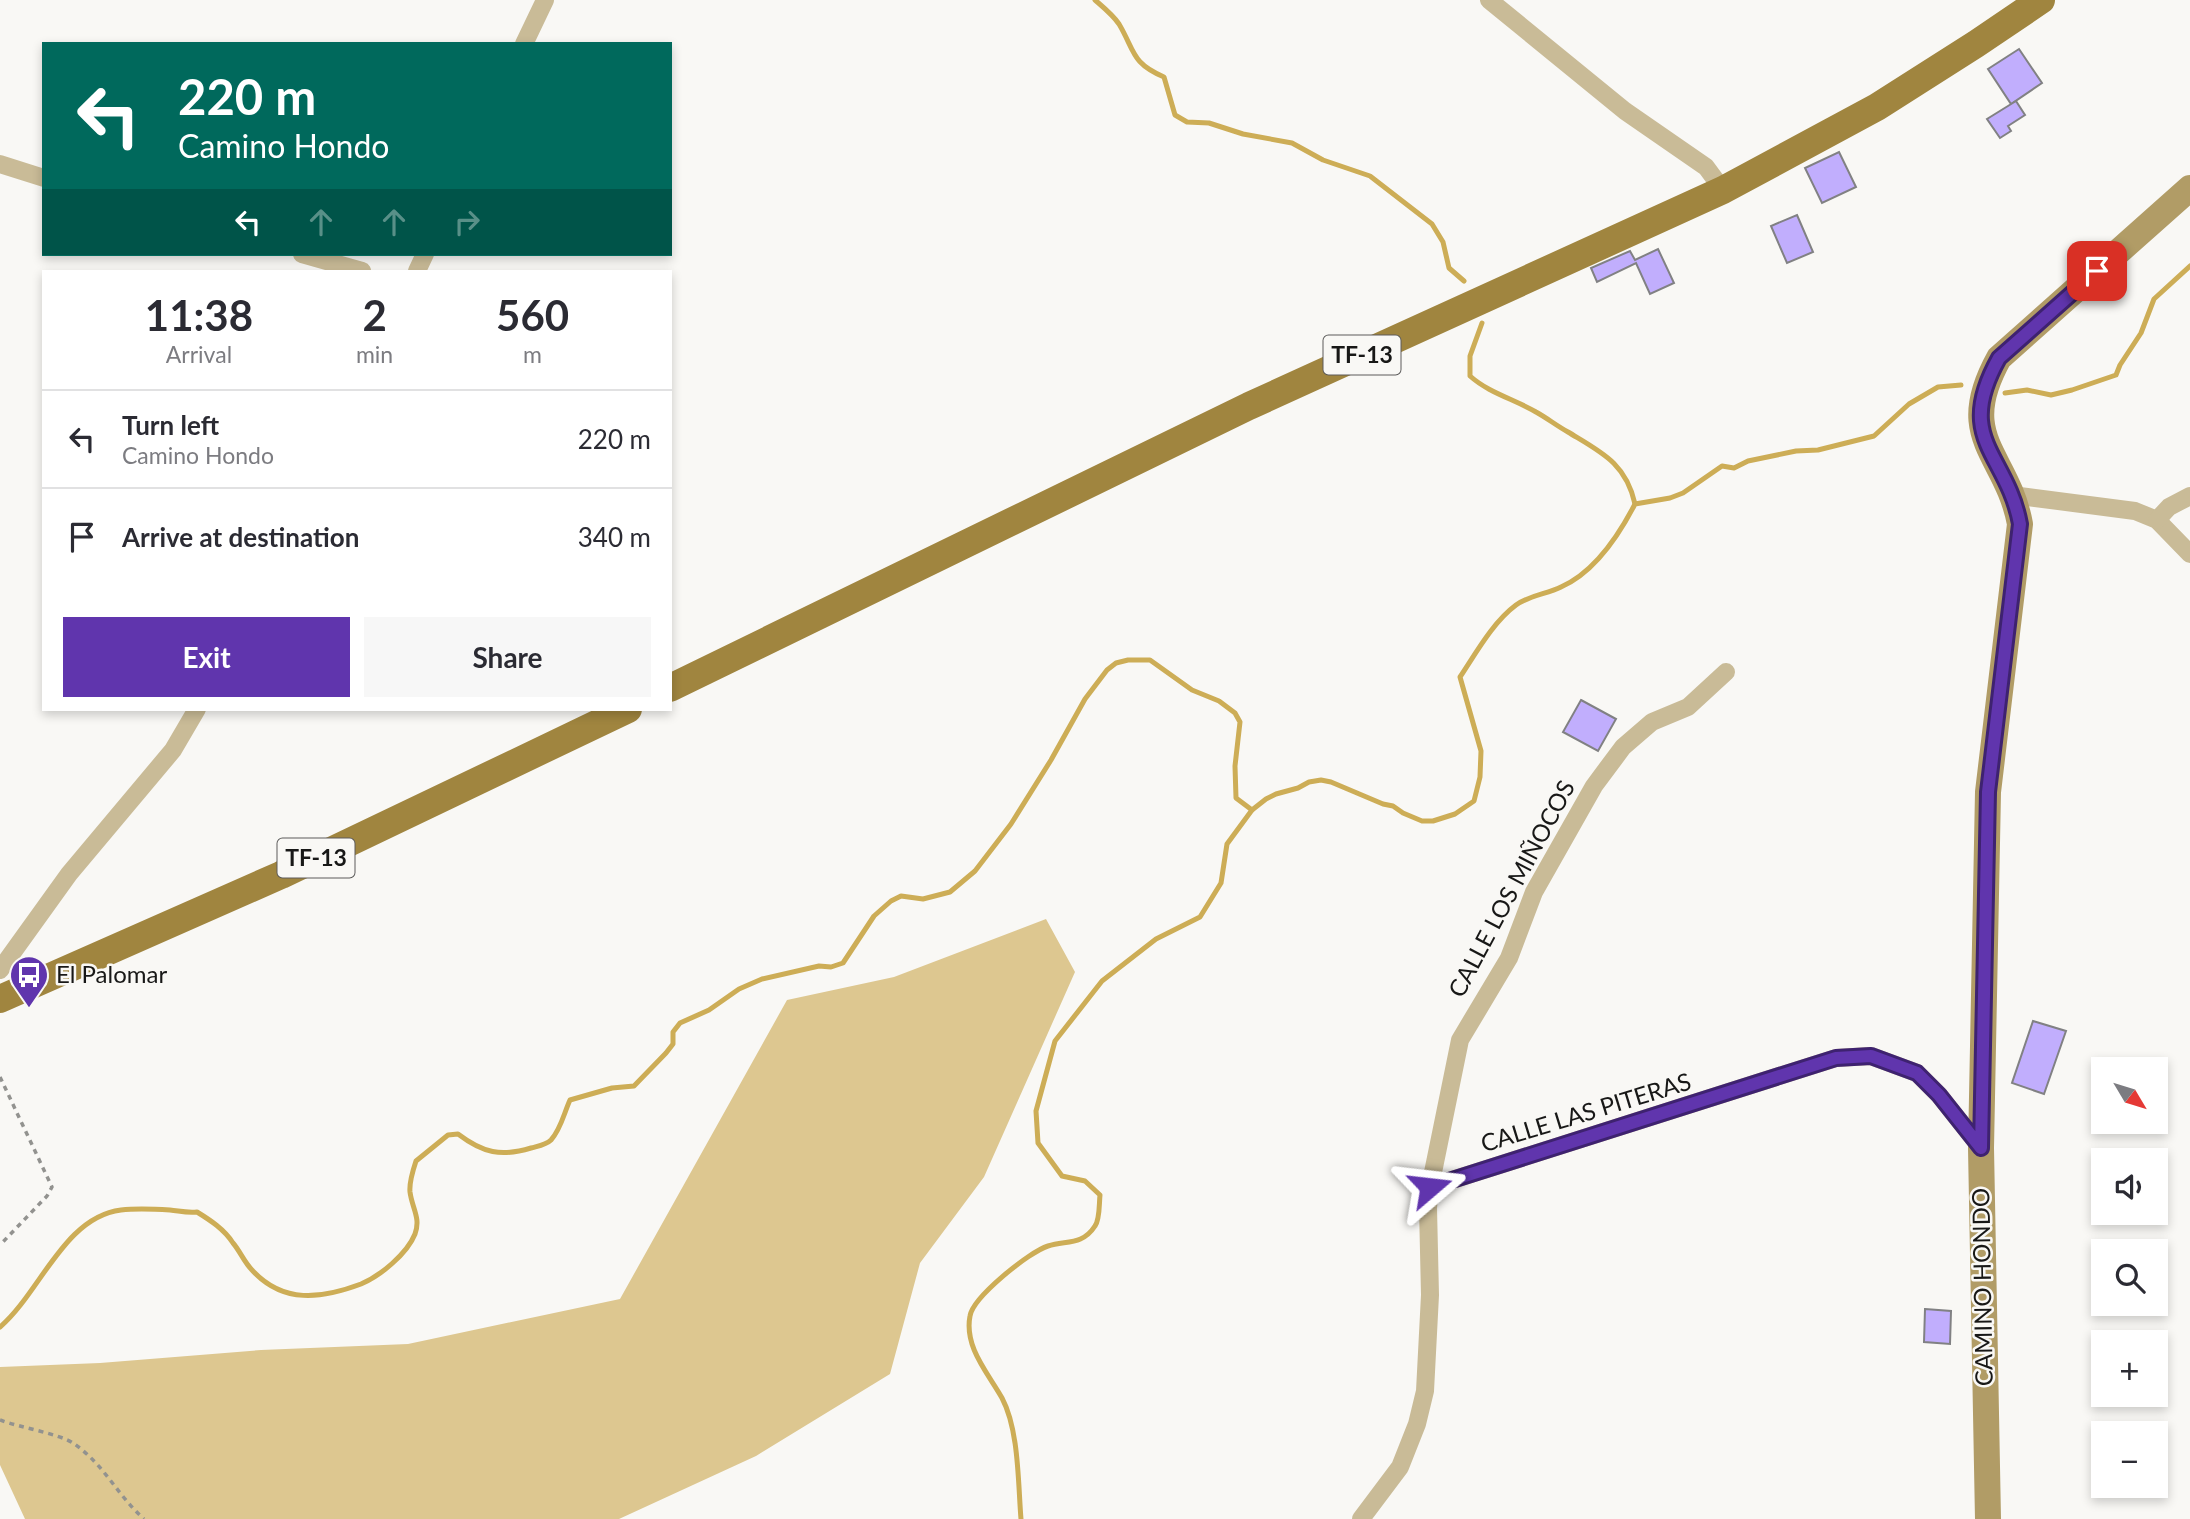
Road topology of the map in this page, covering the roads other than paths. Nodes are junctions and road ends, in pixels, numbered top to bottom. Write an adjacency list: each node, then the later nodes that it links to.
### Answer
1 (545, 0): 4 (street)
2 (1489, 0): 8 (street)
3 (2040, 0): 8 (main road, TF-13)
4 (525, 42)
5 (0, 164): 6 (street)
6 (42, 177)
7 (2190, 188): 11 (street, CAMINO HONDO)
8 (1723, 190): 16 (main road, TF-13)
9 (309, 256): 10 (street)
10 (358, 270)
11 (2012, 495): 13 (street); 21 (street, CAMINO HONDO)
12 (2190, 496): 13 (street)
13 (2157, 520): 14 (street)
14 (2190, 554)
15 (1726, 672): 22 (street, CALLE LOS MIÑOCOS)
16 (672, 687)
17 (196, 711): 19 (street)
18 (624, 711): 20 (main road, TF-13)
19 (0, 970)
20 (0, 999)
21 (1981, 1148): 22 (street, CALLE LAS PITERAS); 24 (street, CAMINO HONDO)
22 (1430, 1187): 23 (street)
23 (1361, 1519)
24 (1988, 1519)

